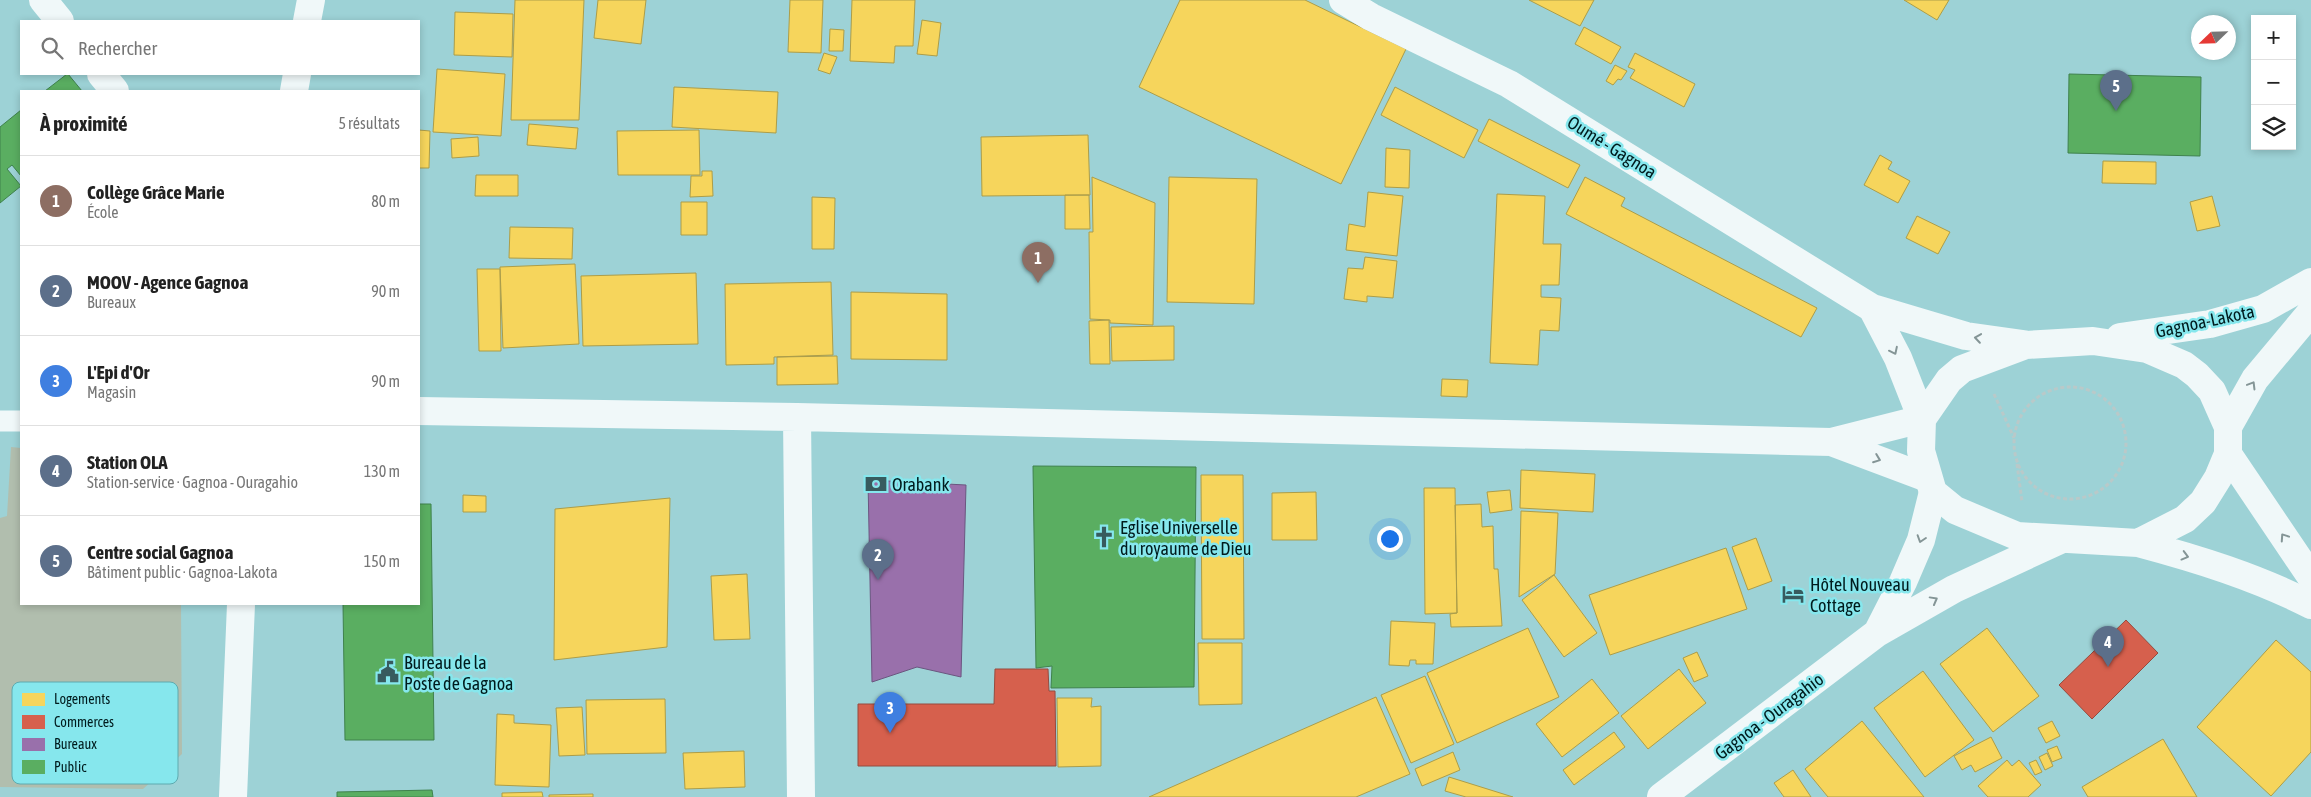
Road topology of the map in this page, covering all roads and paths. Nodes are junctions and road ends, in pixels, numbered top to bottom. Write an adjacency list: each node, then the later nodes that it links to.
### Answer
1 (43, 0): 5 (main road)
2 (311, 0): 6 (main road)
3 (1343, 0): 4 (main road, Oumé - Gagnoa)
4 (1373, 8): 12 (main road, Oumé - Gagnoa)
5 (59, 20)
6 (307, 20)
7 (103, 75): 9 (main road)
8 (297, 75): 10 (main road)
9 (114, 90)
10 (294, 90)
11 (2311, 282): 14 (main road, Gagnoa-Lakota)
12 (1872, 308): 15 (main road, Oumé - Gagnoa, one-way to 12); 19 (main road, one-way to 19)
13 (2311, 312): 22 (main road, one-way to 13)
14 (2094, 341): 15 (main road); 22 (main road)
15 (2026, 344): 16 (main road)
16 (1980, 362): 19 (main road); 23 (path)
17 (420, 412): 18 (main road)
18 (797, 417): 24 (main road); 34 (main road)
19 (1922, 419): 24 (main road); 26 (main road)
20 (0, 420): 21 (lane)
21 (20, 421)
22 (2228, 427): 25 (main road)
23 (2014, 439): 23 (path)
24 (1831, 442): 26 (main road, one-way to 26)
25 (2228, 454): 28 (main road); 29 (main road, one-way to 25)
26 (1930, 485): 27 (main road); 32 (main road, Gagnoa - Ouragahio, one-way to 32)
27 (2060, 540): 28 (main road); 32 (main road, Gagnoa - Ouragahio, one-way to 27)
28 (2138, 543): 31 (main road, one-way to 31)
29 (2311, 577)
30 (241, 605): 33 (main road)
31 (2311, 605)
32 (1877, 633): 35 (main road, Gagnoa - Ouragahio)
33 (233, 797)
34 (801, 797)
35 (1661, 797)

